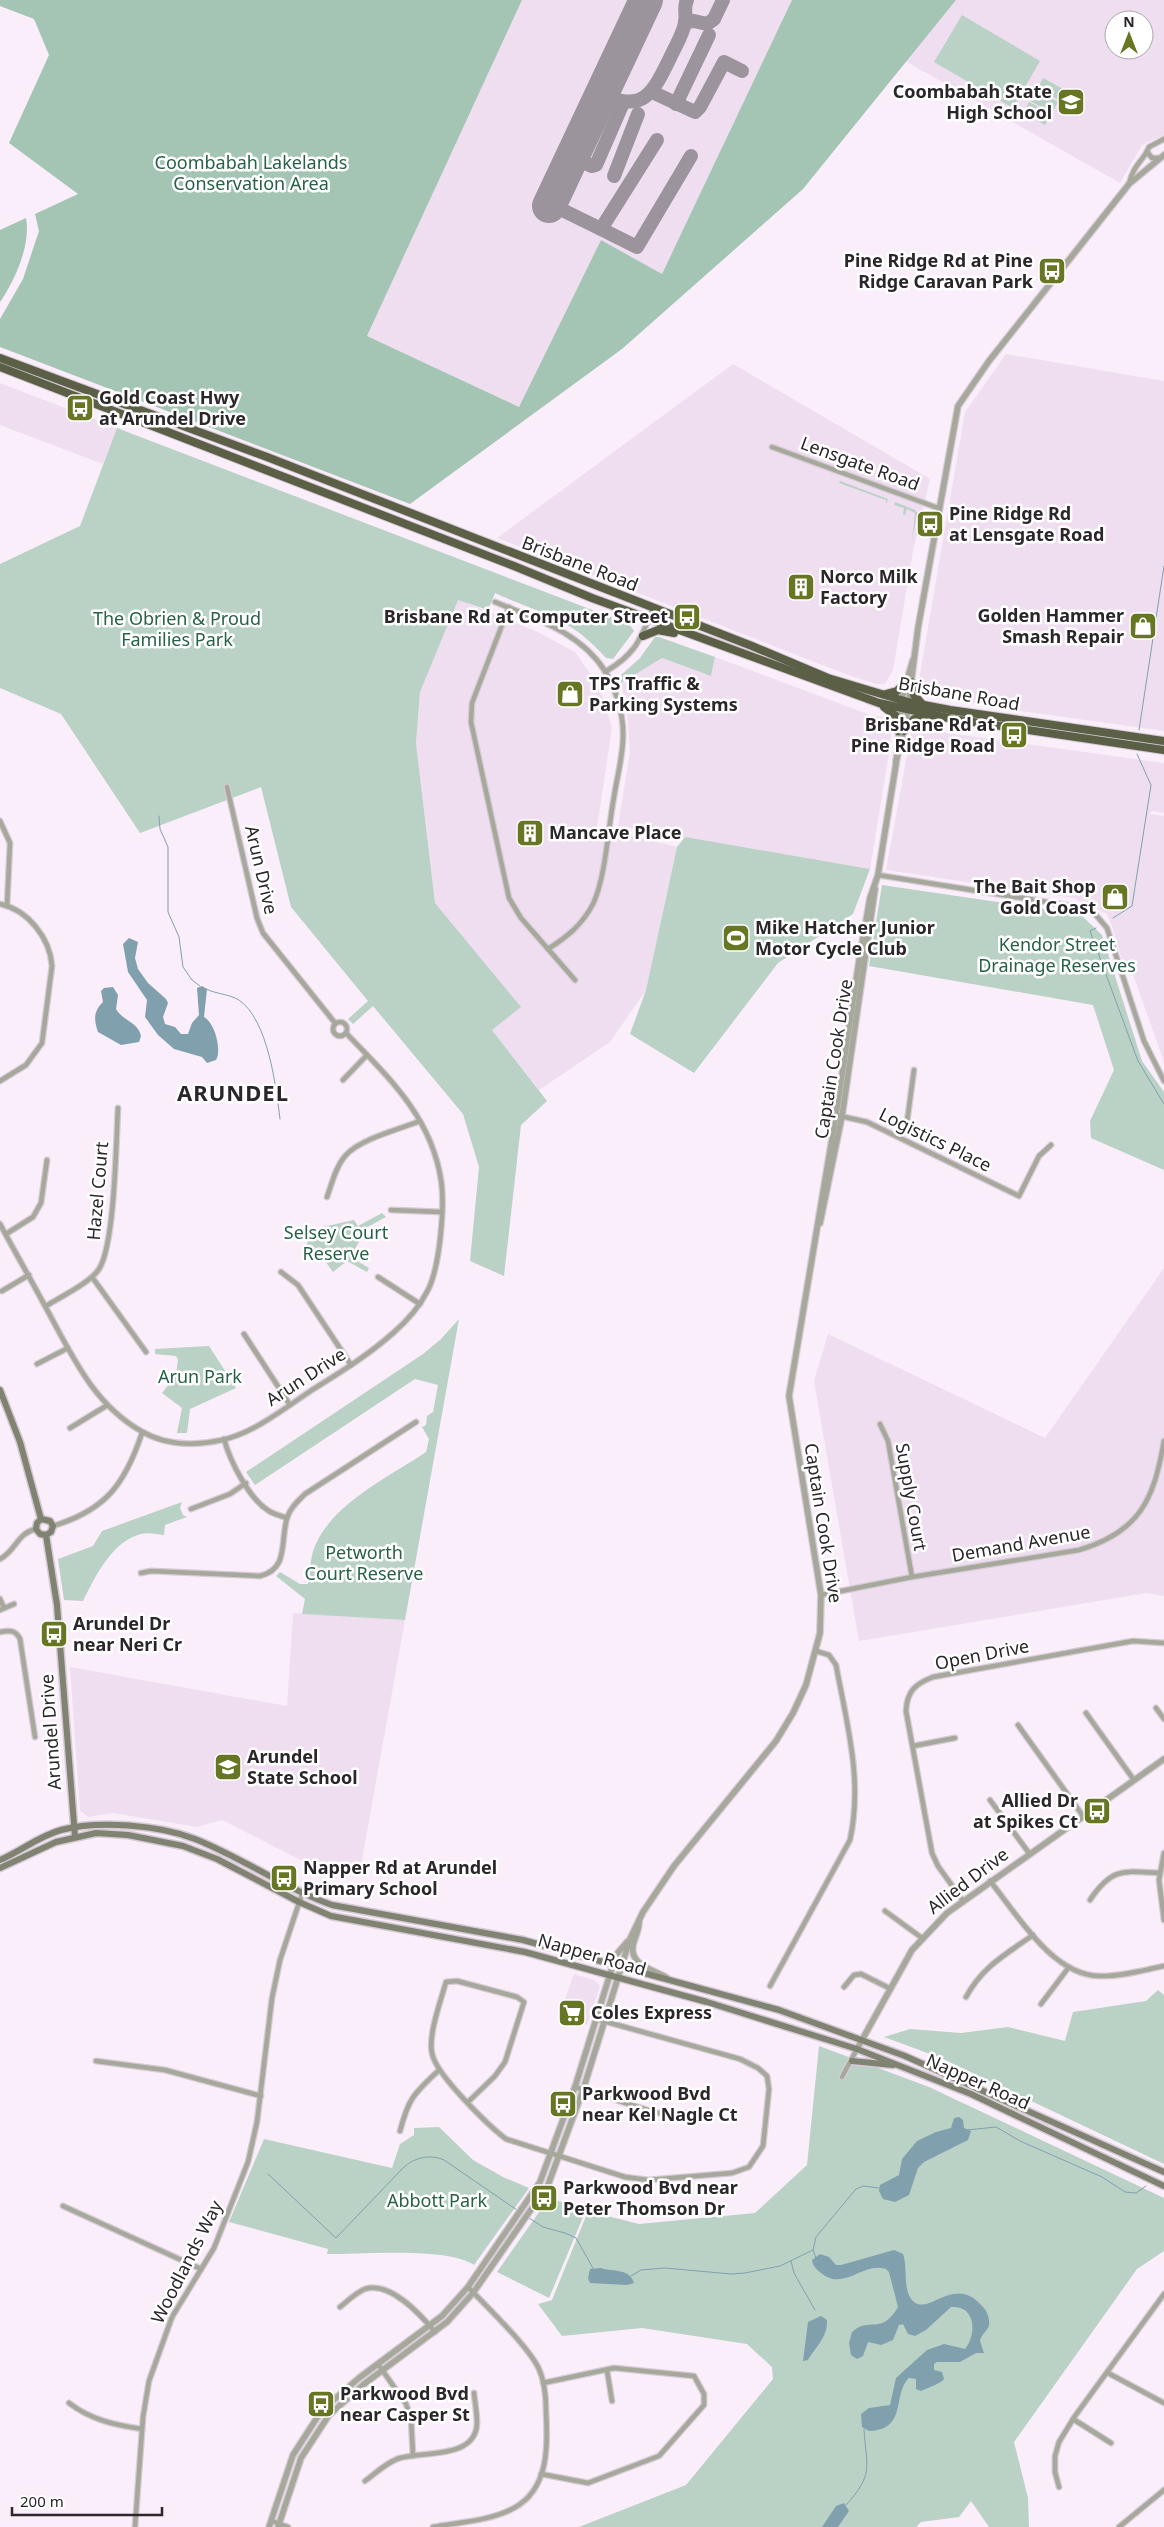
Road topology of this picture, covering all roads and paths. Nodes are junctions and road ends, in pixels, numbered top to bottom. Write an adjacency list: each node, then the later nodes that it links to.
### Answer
1 (1164, 139): 2 (street)
2 (1148, 152): 3 (street); 4 (street)
3 (1162, 157): 4 (street, Captain Cook Drive)
4 (1129, 184): 10 (street, Captain Cook Drive)
5 (0, 358): 13 (highway, Brisbane Road)
6 (0, 367): 8 (highway, Brisbane Road)
7 (0, 373): 8 (highway)
8 (23, 376): 14 (highway, Brisbane Road)
9 (772, 447): 10 (street, Lensgate Road)
10 (938, 508): 18 (street, Captain Cook Drive)
11 (495, 602): 12 (street)
12 (509, 608): 17 (street); 32 (street)
13 (654, 609): 14 (street); 19 (highway, Brisbane Road)
14 (649, 619): 15 (street); 16 (highway, Brisbane Road)
15 (643, 636): 16 (highway); 17 (street)
16 (714, 643): 20 (highway, Brisbane Road)
17 (605, 672): 32 (street)
18 (908, 682): 19 (highway); 21 (street, Captain Cook Drive); 22 (highway)
19 (879, 694): 21 (highway, Brisbane Road)
20 (879, 703): 21 (highway, Brisbane Road); 24 (highway)
21 (905, 705): 22 (highway, Brisbane Road); 23 (highway, Brisbane Road); 24 (street, Captain Cook Drive)
22 (922, 705): 25 (highway, Brisbane Road)
23 (943, 718): 24 (highway); 26 (highway, Brisbane Road)
24 (901, 731): 29 (street, Captain Cook Drive)
25 (1164, 741)
26 (1164, 750)
27 (228, 787): 34 (street, Arun Drive)
28 (0, 821): 31 (street)
29 (878, 875): 40 (street); 42 (street, Captain Cook Drive)
30 (0, 904): 31 (street)
31 (7, 906): 39 (street)
32 (548, 949): 33 (street)
33 (575, 980)
34 (335, 1023): 35 (street); 35 (street)
35 (346, 1033): 36 (street, Arun Drive)
36 (367, 1055): 38 (street); 43 (street, Arun Drive)
37 (914, 1070): 44 (street)
38 (343, 1080)
39 (0, 1081)
40 (1164, 1081)
41 (118, 1108): 54 (street, Hazel Court)
42 (839, 1115): 44 (street, Logistics Place); 83 (street, Captain Cook Drive)
43 (420, 1121): 47 (street); 49 (street, Arun Drive)
44 (900, 1137): 45 (street, Logistics Place)
45 (1051, 1145)
46 (47, 1160): 51 (street)
47 (327, 1197)
48 (391, 1210): 49 (street)
49 (442, 1212): 57 (street, Arun Drive)
50 (0, 1224): 51 (street, Arun Drive)
51 (6, 1234): 53 (street, Arun Drive)
52 (281, 1272): 63 (street)
53 (29, 1276): 56 (street); 58 (street, Arun Drive)
54 (92, 1277): 58 (street, Hazel Court); 61 (street)
55 (378, 1277): 57 (street)
56 (2, 1290)
57 (420, 1304): 63 (street, Arun Drive)
58 (46, 1306): 60 (street, Arun Drive)
59 (244, 1334): 65 (street)
60 (68, 1348): 62 (street); 66 (street, Arun Drive)
61 (146, 1352)
62 (37, 1364)
63 (351, 1364): 65 (street, Arun Drive)
64 (0, 1390): 76 (main road)
65 (290, 1404): 71 (street, Arun Drive)
66 (106, 1406): 69 (street); 70 (street, Arun Drive)
67 (416, 1422): 75 (street)
68 (880, 1424): 82 (street, Supply Court)
69 (70, 1428)
70 (142, 1432): 71 (street, Arun Drive); 77 (street)
71 (224, 1439): 73 (street)
72 (1164, 1441): 82 (street, Demand Avenue)
73 (246, 1483): 74 (street); 75 (street)
74 (191, 1510)
75 (287, 1518): 81 (street)
76 (41, 1519): 77 (main road); 78 (main road)
77 (52, 1526): 79 (main road)
78 (36, 1529): 79 (main road); 80 (street)
79 (46, 1535): 101 (main road, Arundel Drive)
80 (0, 1559)
81 (141, 1573)
82 (912, 1577): 83 (street, Demand Avenue)
83 (821, 1594): 89 (street, Captain Cook Drive)
84 (0, 1600): 86 (street)
85 (14, 1604): 86 (street)
86 (2, 1609)
87 (0, 1632): 94 (street)
88 (1164, 1643): 96 (street, Open Drive)
89 (816, 1651): 114 (street, Captain Cook Drive); 126 (street)
90 (1156, 1708): 92 (street)
91 (1086, 1713): 98 (street)
92 (1164, 1719)
93 (1018, 1725): 100 (street)
94 (35, 1737)
95 (954, 1738): 96 (street)
96 (912, 1746): 111 (street, Open Drive)
97 (1164, 1759): 98 (street, Allied Drive)
98 (1134, 1780): 100 (street, Allied Drive)
99 (990, 1800): 103 (street)
100 (1083, 1816): 103 (street, Allied Drive)
101 (74, 1826): 102 (main road, Arundel Drive); 105 (main road, Napper Road); 109 (main road, Napper Road)
102 (76, 1837): 106 (main road, Napper Road); 112 (main road, Napper Road)
103 (1029, 1853): 108 (street, Allied Drive)
104 (1164, 1853): 107 (street)
105 (0, 1860)
106 (0, 1868)
107 (1159, 1873): 110 (street); 115 (street)
108 (990, 1881): 111 (street, Allied Drive); 116 (street)
109 (302, 1894): 112 (street, Woodlands Way); 119 (main road, Napper Road)
110 (1090, 1900)
111 (963, 1901): 117 (street, Allied Drive)
112 (299, 1902): 123 (main road, Napper Road); 142 (street, Woodlands Way)
113 (885, 1911): 117 (street)
114 (639, 1920): 118 (street, Captain Cook Drive); 125 (street)
115 (1164, 1920)
116 (1033, 1935): 122 (street); 129 (street)
117 (922, 1938): 128 (street, Allied Drive)
118 (630, 1939): 119 (street); 121 (street)
119 (614, 1964): 121 (main road, Napper Road); 123 (street)
120 (1164, 1966): 122 (street)
121 (621, 1967): 124 (street); 125 (main road, Napper Road)
122 (1069, 1967): 130 (street)
123 (610, 1976): 124 (main road, Napper Road); 131 (street)
124 (618, 1978): 132 (street); 134 (main road, Napper Road)
125 (668, 1979): 133 (main road, Napper Road)
126 (770, 1986)
127 (844, 1987): 128 (street)
128 (891, 1989): 133 (street, Allied Drive)
129 (966, 1997)
130 (1041, 2004)
131 (596, 2019): 132 (street); 140 (street)
132 (604, 2022): 141 (street); 147 (street)
133 (864, 2041): 134 (street, Allied Drive); 148 (main road, Napper Road)
134 (857, 2049): 136 (street); 137 (main road, Napper Road)
135 (96, 2061): 142 (street)
136 (852, 2061): 137 (main road); 139 (street)
137 (902, 2065): 149 (main road, Napper Road)
138 (439, 2070): 143 (street); 143 (street); 145 (street)
139 (842, 2077)
140 (575, 2087): 141 (street); 146 (street)
141 (583, 2090): 144 (street); 147 (street)
142 (260, 2096): 151 (street, Woodlands Way)
143 (468, 2102): 146 (street)
144 (691, 2113)
145 (400, 2131)
146 (552, 2154): 147 (street); 152 (street)
147 (560, 2157): 153 (street)
148 (1164, 2172)
149 (1164, 2186)
150 (62, 2206): 151 (street)
151 (201, 2269): 168 (street, Woodlands Way)
152 (468, 2287): 153 (street); 156 (street)
153 (473, 2293): 157 (street); 162 (street)
154 (1164, 2294): 161 (street)
155 (340, 2307): 156 (street)
156 (430, 2326): 157 (street); 158 (street)
157 (435, 2332): 160 (street)
158 (378, 2364): 160 (street); 175 (street)
159 (607, 2370): 162 (street); 164 (street); 171 (street)
160 (382, 2371): 170 (street); 176 (street)
161 (1108, 2373): 165 (street); 167 (street)
162 (543, 2383): 171 (street)
163 (474, 2393): 170 (street)
164 (612, 2401)
165 (1164, 2402)
166 (69, 2403): 168 (street)
167 (1073, 2419): 169 (street); 173 (street)
168 (142, 2429): 177 (street, Woodlands Way)
169 (1111, 2443)
170 (413, 2456): 172 (street)
171 (541, 2474): 179 (street)
172 (364, 2481)
173 (1059, 2487)
174 (1164, 2490): 180 (street)
175 (270, 2524): 176 (street)
176 (279, 2525): 178 (street)
177 (135, 2527)
178 (288, 2527)
179 (433, 2527)
180 (1119, 2527)

